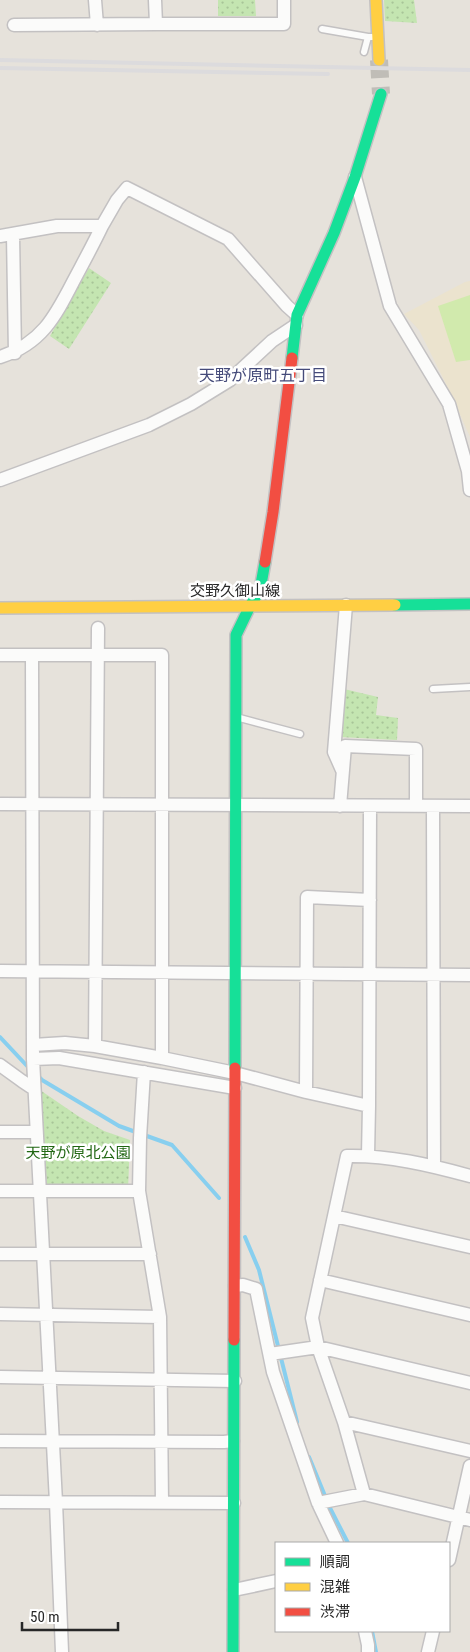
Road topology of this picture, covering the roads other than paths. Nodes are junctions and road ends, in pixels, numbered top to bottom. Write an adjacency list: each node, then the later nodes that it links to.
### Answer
1 (95, 0): 7 (street)
2 (155, 0): 5 (street)
3 (284, 0): 5 (street)
4 (376, 0): 9 (street)
5 (156, 24): 7 (street)
6 (14, 25): 7 (street)
7 (97, 25)
8 (322, 29): 9 (lane)
9 (373, 37): 10 (lane); 11 (street)
10 (364, 52)
11 (379, 60)
12 (381, 94): 13 (street)
13 (354, 177): 16 (street); 20 (street)
14 (102, 226): 15 (street); 16 (street); 17 (street)
15 (6, 235): 17 (street)
16 (296, 320): 19 (street); 23 (street)
17 (15, 353): 18 (street)
18 (0, 357)
19 (0, 480)
20 (470, 490)
21 (470, 604): 22 (street, 交野久御山線)
22 (346, 605): 23 (street, 交野久御山線); 33 (street)
23 (250, 606): 24 (street, 交野久御山線); 31 (street)
24 (0, 608)
25 (98, 628): 28 (street)
26 (0, 655): 27 (street)
27 (32, 655): 28 (street); 35 (street)
28 (98, 655): 36 (street); 37 (street)
29 (470, 687): 30 (lane)
30 (433, 688)
31 (235, 717): 32 (lane); 38 (street)
32 (300, 734)
33 (343, 772): 39 (street); 41 (street)
34 (0, 804): 35 (street)
35 (32, 804): 36 (street); 46 (street)
36 (97, 804): 37 (street); 47 (street)
37 (162, 805): 38 (street); 48 (street)
38 (235, 805): 39 (street); 49 (street)
39 (340, 806): 40 (street)
40 (370, 806): 41 (street); 44 (street)
41 (416, 806): 42 (street)
42 (433, 806): 43 (street); 52 (street)
43 (470, 806)
44 (370, 900): 50 (street); 51 (street)
45 (0, 971): 46 (street)
46 (32, 971): 47 (street); 54 (street)
47 (96, 972): 48 (street); 55 (street)
48 (162, 972): 49 (street); 56 (street)
49 (235, 973): 50 (street); 60 (street)
50 (306, 974): 51 (street); 63 (street)
51 (370, 974): 52 (street); 64 (street)
52 (433, 975): 53 (street); 68 (street)
53 (470, 975)
54 (32, 1045): 55 (street); 57 (street)
55 (95, 1046): 56 (street)
56 (162, 1058): 60 (street)
57 (33, 1059): 59 (street); 62 (street)
58 (0, 1065): 62 (street)
59 (144, 1072): 61 (street); 72 (street)
60 (235, 1073): 61 (street); 63 (street)
61 (235, 1088): 79 (street)
62 (34, 1089): 66 (street)
63 (306, 1092): 64 (street)
64 (369, 1106): 67 (street)
65 (0, 1132): 66 (street)
66 (36, 1132): 71 (street)
67 (368, 1155): 68 (street); 73 (street)
68 (434, 1166): 69 (street)
69 (470, 1176)
70 (0, 1191): 71 (street)
71 (39, 1191): 72 (street); 76 (street)
72 (139, 1191): 77 (street)
73 (334, 1216): 74 (street); 78 (street)
74 (470, 1247)
75 (0, 1254): 76 (street)
76 (43, 1254): 77 (street); 81 (street)
77 (150, 1254): 83 (street)
78 (320, 1280): 82 (street); 84 (street)
79 (235, 1286): 85 (street); 89 (street)
80 (0, 1314): 81 (street)
81 (46, 1315): 83 (street); 87 (street)
82 (470, 1315)
83 (160, 1317): 88 (street)
84 (318, 1347): 85 (street); 90 (street); 91 (street)
85 (270, 1354): 103 (street)
86 (0, 1377): 87 (street)
87 (50, 1378): 88 (street); 93 (street)
88 (161, 1380): 89 (street); 94 (street)
89 (234, 1382): 95 (street)
90 (470, 1383)
91 (344, 1422): 96 (street); 98 (street)
92 (0, 1441): 93 (street)
93 (53, 1441): 94 (street); 100 (street)
94 (161, 1441): 95 (street); 101 (street)
95 (234, 1441): 102 (street)
96 (470, 1451)
97 (470, 1466): 104 (street)
98 (364, 1494): 103 (street); 104 (street)
99 (0, 1502): 100 (street)
100 (56, 1502): 101 (street); 111 (street)
101 (162, 1503): 102 (street)
102 (234, 1503): 108 (street)
103 (318, 1503): 105 (street)
104 (464, 1519): 106 (street)
105 (337, 1542)
106 (450, 1557)
107 (275, 1581): 108 (street)
108 (234, 1590): 112 (street)
109 (365, 1632): 113 (street)
110 (433, 1632): 114 (street)
111 (62, 1652)
112 (233, 1652)
113 (368, 1652)
114 (428, 1652)

